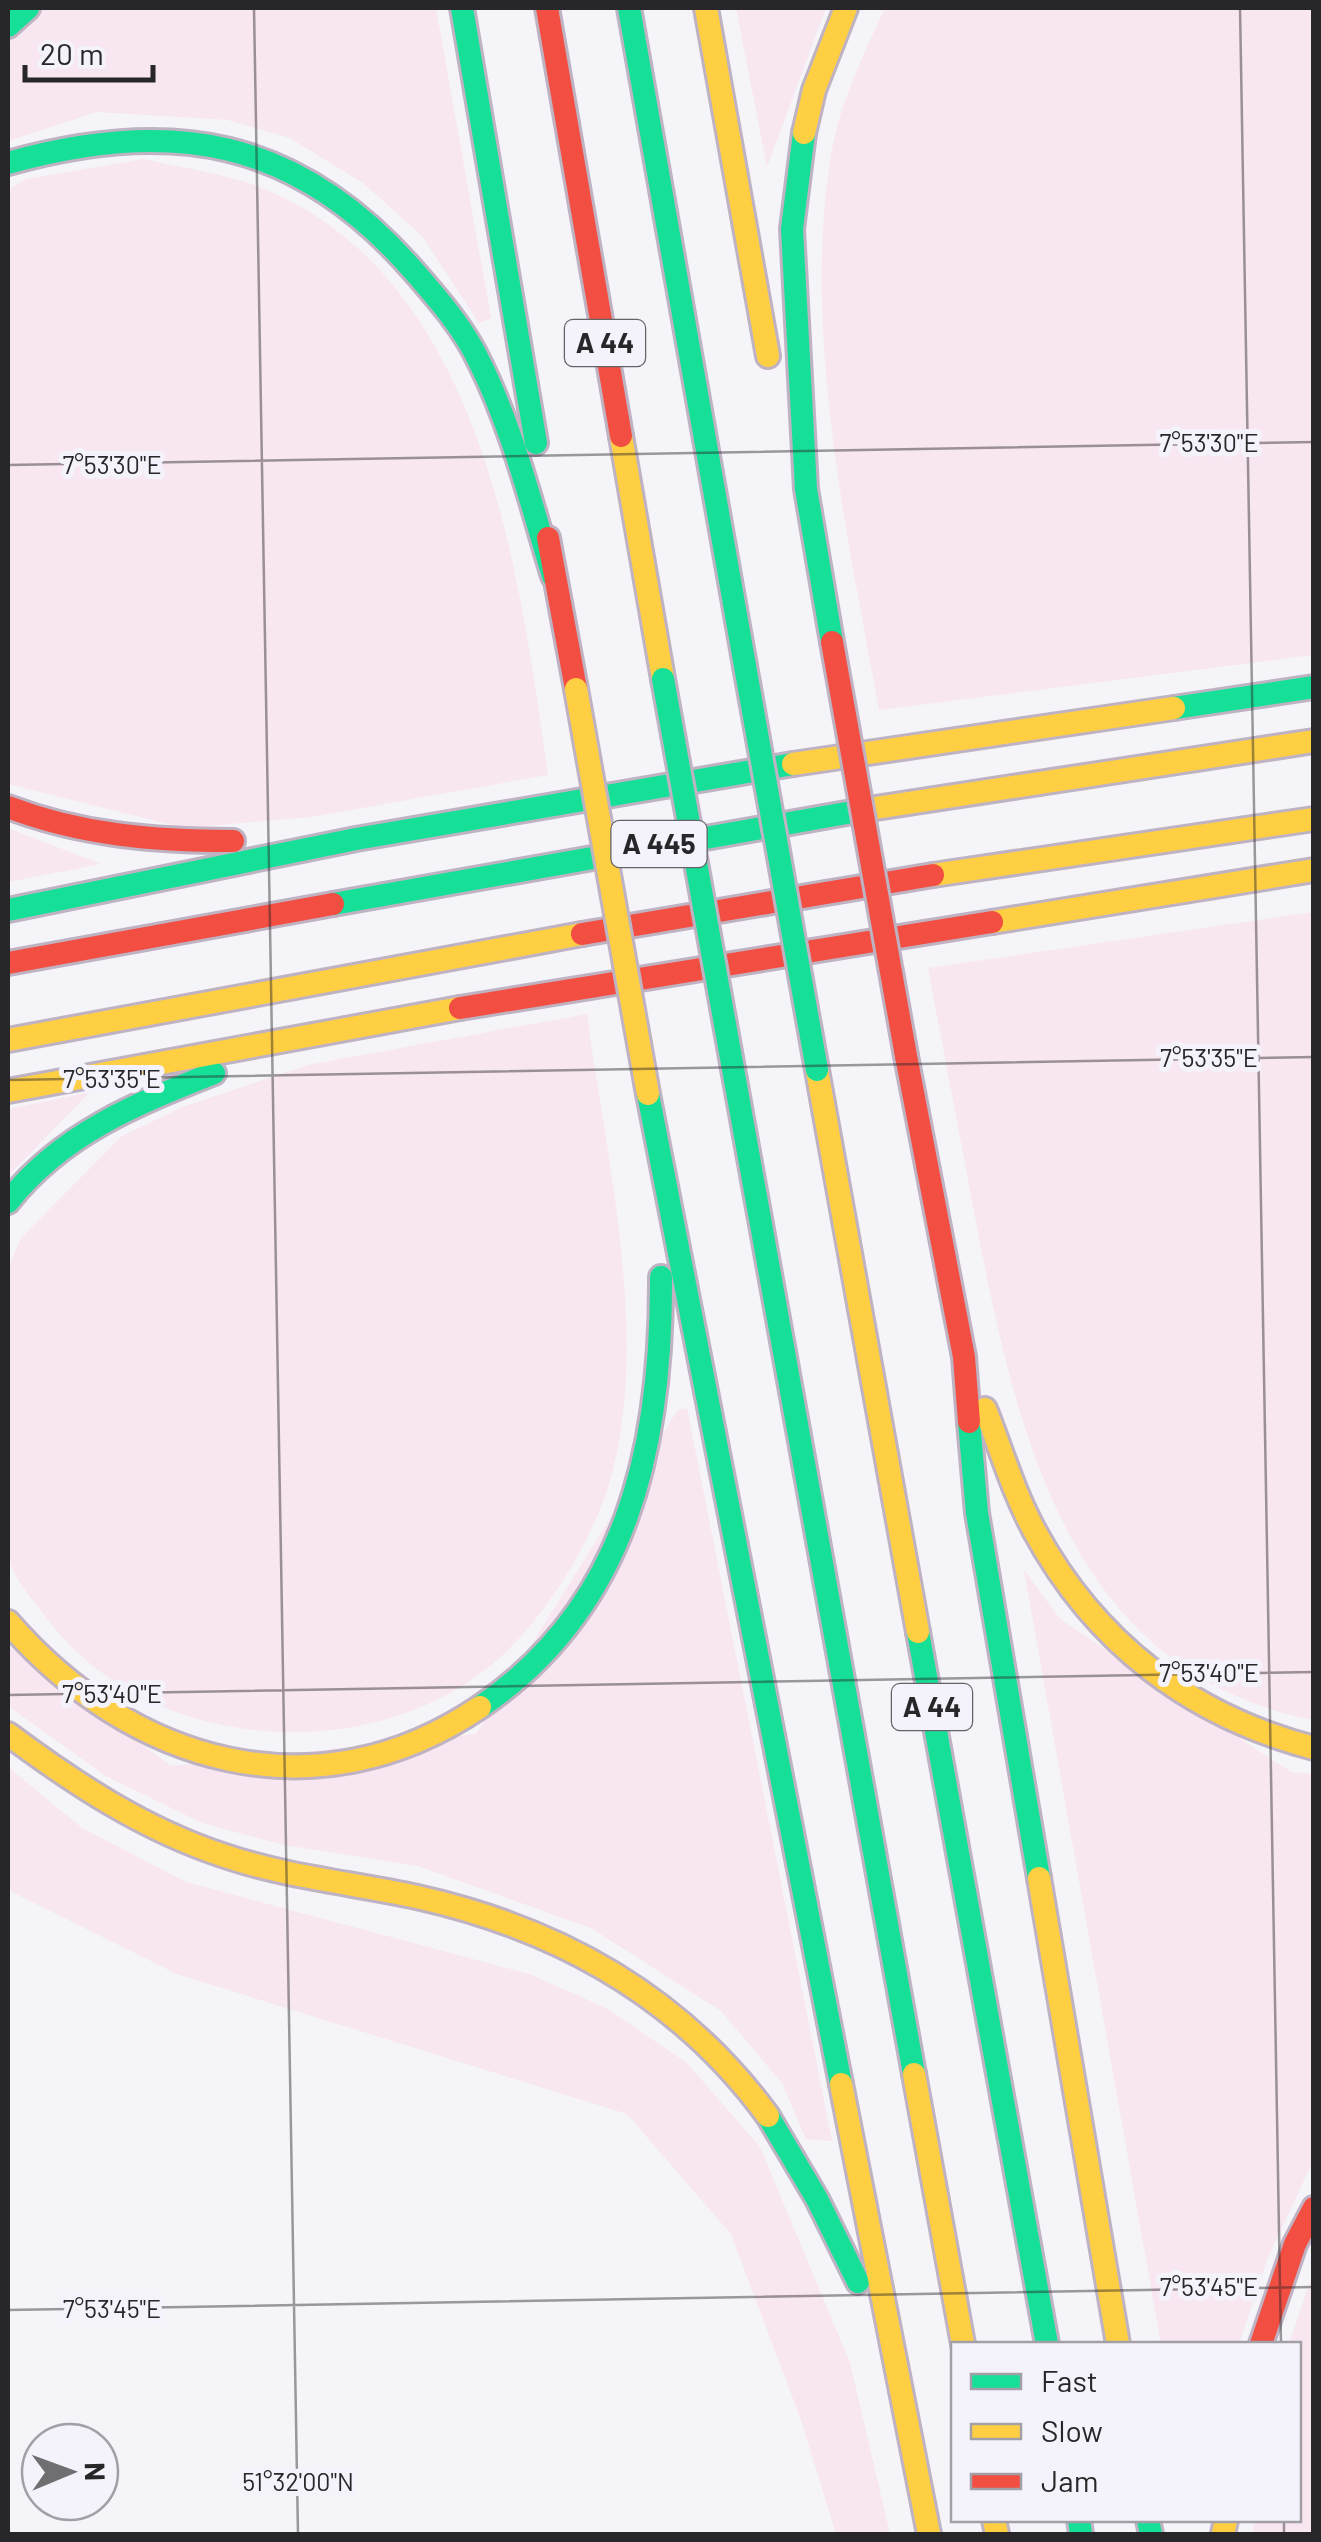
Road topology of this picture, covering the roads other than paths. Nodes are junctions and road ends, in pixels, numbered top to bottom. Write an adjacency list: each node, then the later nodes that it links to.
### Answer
1 (28, 8): 7 (highway)
2 (462, 8): 10 (highway)
3 (546, 8): 29 (highway, A 44, bridge)
4 (629, 8): 30 (highway, A 44, bridge)
5 (706, 8): 9 (highway)
6 (846, 8): 9 (highway)
7 (8, 26)
8 (8, 163): 10 (highway)
9 (806, 489): 24 (highway, bridge)
10 (553, 576): 22 (highway, bridge)
11 (1314, 688): 15 (highway)
12 (1314, 741): 18 (highway, A 445)
13 (8, 807): 15 (highway)
14 (1314, 819): 20 (highway, A 445)
15 (356, 839): 17 (highway)
16 (1314, 870): 19 (highway)
17 (8, 910)
18 (8, 963)
19 (311, 1032): 21 (highway); 23 (highway)
20 (8, 1040)
21 (8, 1091)
22 (648, 1094): 25 (highway); 33 (highway)
23 (8, 1202)
24 (964, 1357): 27 (highway); 31 (highway)
25 (8, 1622)
26 (8, 1734): 33 (highway)
27 (1314, 1748)
28 (1314, 2208): 32 (highway)
29 (963, 2342)
30 (1047, 2342)
31 (1118, 2342)
32 (1262, 2342)
33 (901, 2403): 34 (highway)
34 (929, 2534)

